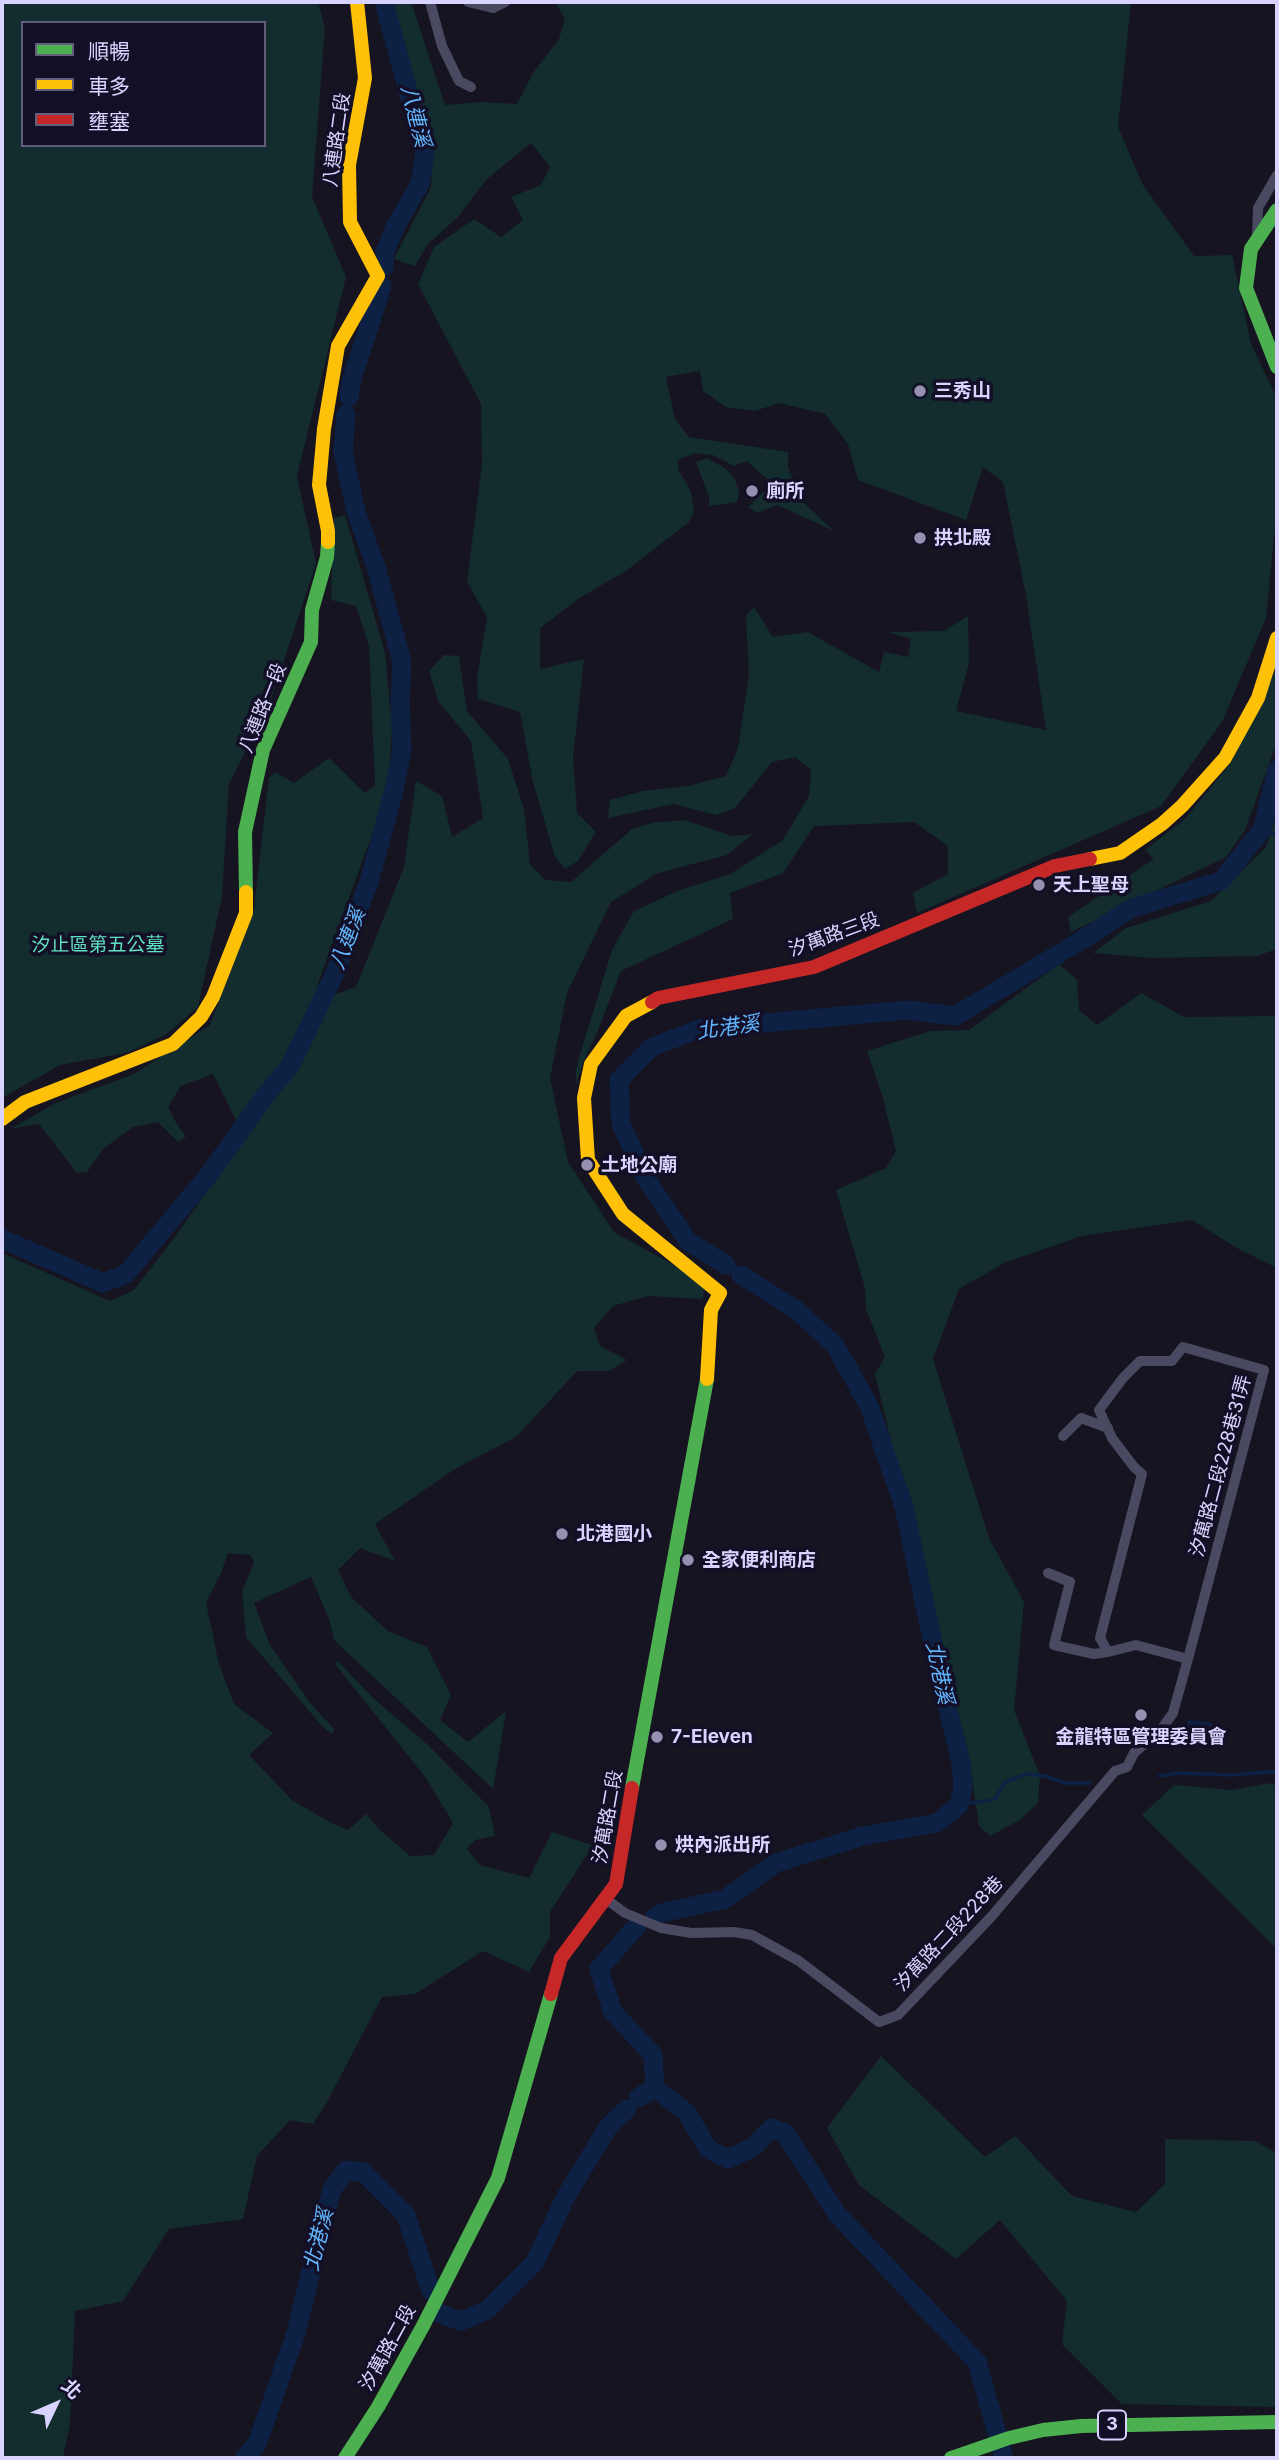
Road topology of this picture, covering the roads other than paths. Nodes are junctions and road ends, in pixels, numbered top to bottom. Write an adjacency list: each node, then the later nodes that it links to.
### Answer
1 (356, 2): 10 (main road, 八連路二段)
2 (430, 2): 6 (street)
3 (468, 2): 5 (street)
4 (505, 2): 5 (street)
5 (491, 5)
6 (471, 87)
7 (1277, 175): 9 (street)
8 (1277, 210): 9 (main road)
9 (1257, 238): 11 (main road)
10 (378, 276): 13 (main road, 八連路一段)
11 (1277, 367)
12 (1277, 638): 14 (main road, 汐萬路三段)
13 (2, 1119)
14 (720, 1293): 21 (main road, 汐萬路二段)
15 (1108, 1427): 16 (street); 18 (street); 19 (street, 汐萬路二段228巷31弄)
16 (1063, 1436)
17 (1048, 1573): 18 (street)
18 (1108, 1652): 19 (street)
19 (1188, 1659): 20 (street, 汐萬路二段228巷31弄)
20 (1104, 1786): 21 (street, 汐萬路二段228巷)
21 (606, 1899): 23 (main road, 汐萬路二段)
22 (1277, 2422): 24 (main road, 3)
23 (345, 2458)
24 (951, 2458)

